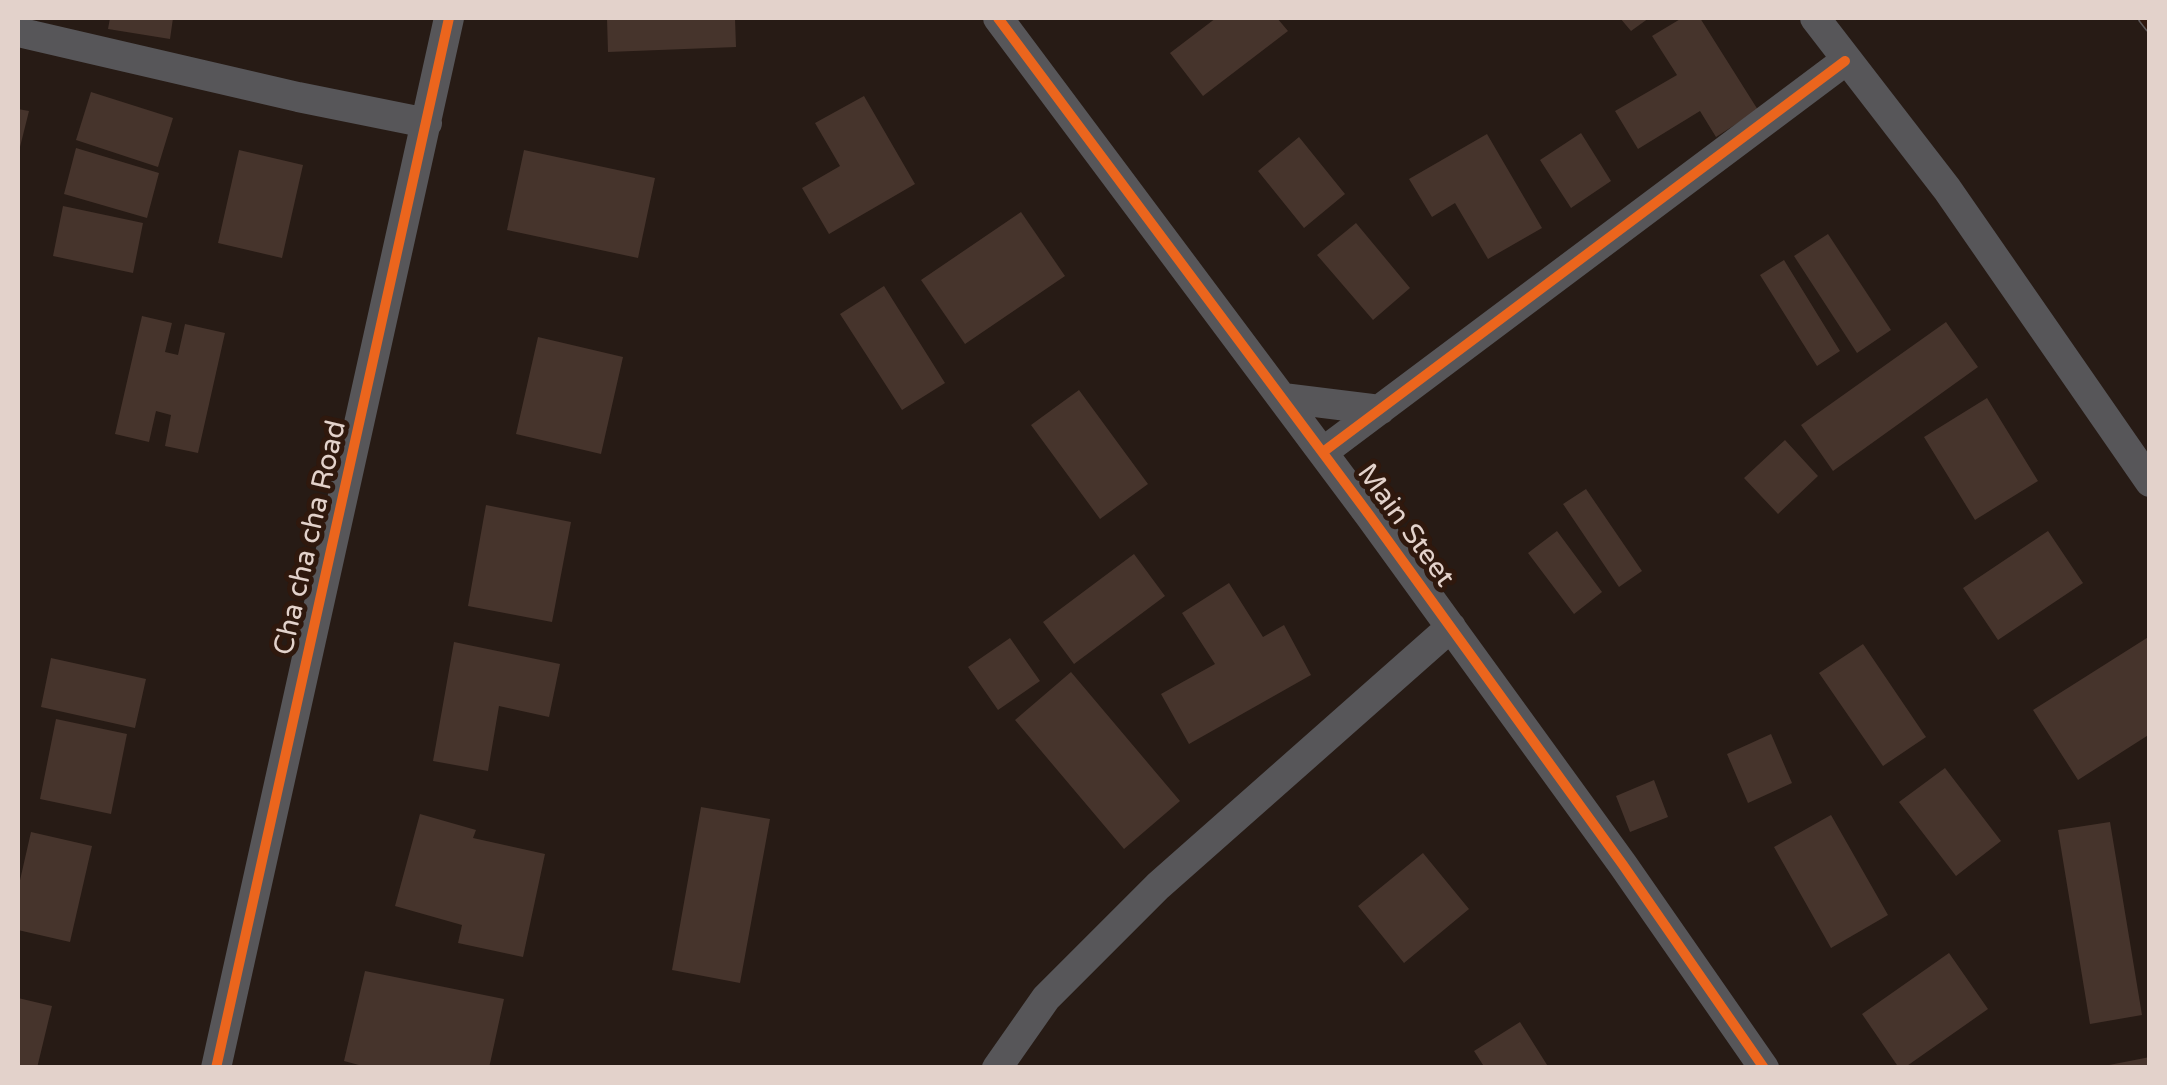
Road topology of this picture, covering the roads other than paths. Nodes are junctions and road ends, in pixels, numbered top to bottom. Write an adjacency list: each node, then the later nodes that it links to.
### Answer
1 (449, 18): 6 (street, Cha cha cha Road)
2 (998, 18): 7 (street, Main Steet)
3 (1815, 18): 5 (street)
4 (18, 32): 6 (street)
5 (1845, 61): 8 (street); 10 (street)
6 (427, 123): 12 (street, Cha cha cha Road)
7 (1283, 398): 8 (street); 9 (street, Main Steet)
8 (1380, 410): 9 (street)
9 (1323, 452): 11 (street, Main Steet)
10 (2150, 482)
11 (1450, 627): 13 (street); 14 (street, Main Steet)
12 (216, 1068)
13 (997, 1068)
14 (1764, 1068)

